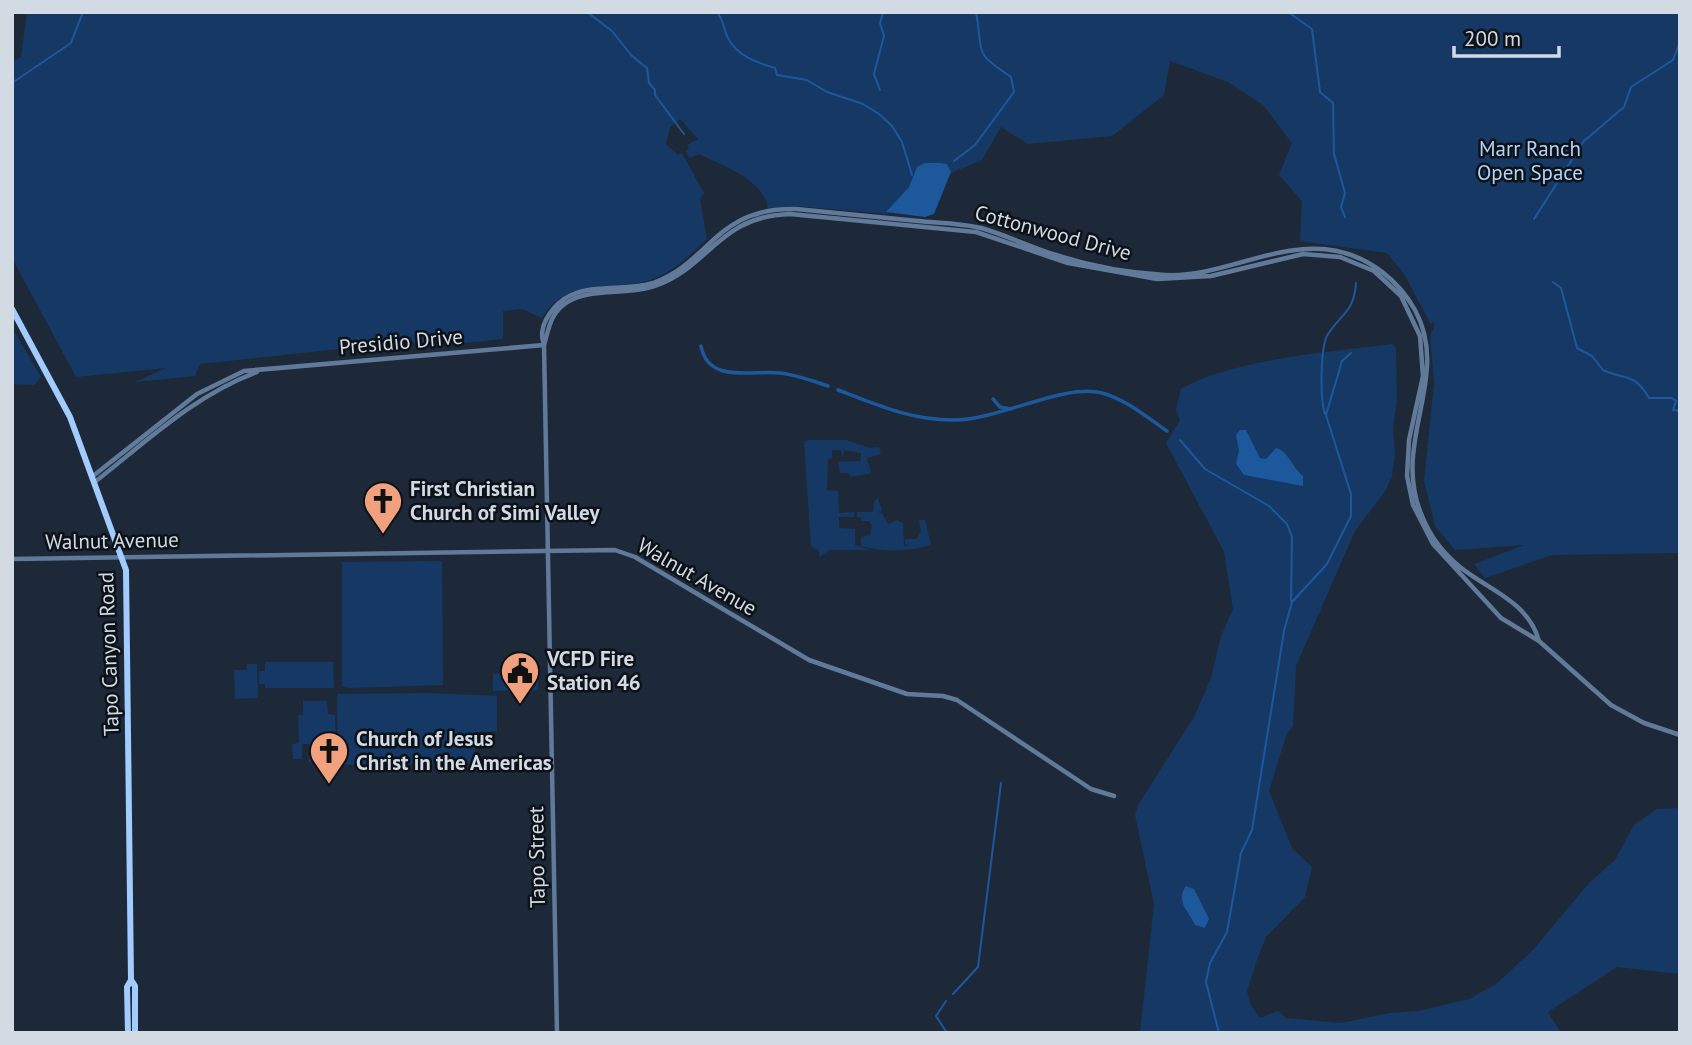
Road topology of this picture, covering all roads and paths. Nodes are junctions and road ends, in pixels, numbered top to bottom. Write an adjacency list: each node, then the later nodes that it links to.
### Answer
1 (12, 309): 3 (main road, Tapo Canyon Road)
2 (544, 345): 3 (street, Presidio Drive); 4 (street, Tapo Street); 7 (street, Cottonwood Drive); 7 (street, Cottonwood Drive)
3 (94, 479): 5 (main road, Tapo Canyon Road)
4 (548, 550): 5 (street, Walnut Avenue); 9 (street, Walnut Avenue); 13 (street, Tapo Street)
5 (123, 557): 6 (street, Walnut Avenue); 10 (main road, Tapo Canyon Road)
6 (12, 559)
7 (1539, 641): 8 (street)
8 (1680, 734)
9 (1114, 796)
10 (131, 980): 11 (main road, Tapo Canyon Road); 12 (main road, Tapo Canyon Road)
11 (128, 1033)
12 (135, 1033)
13 (557, 1033)

